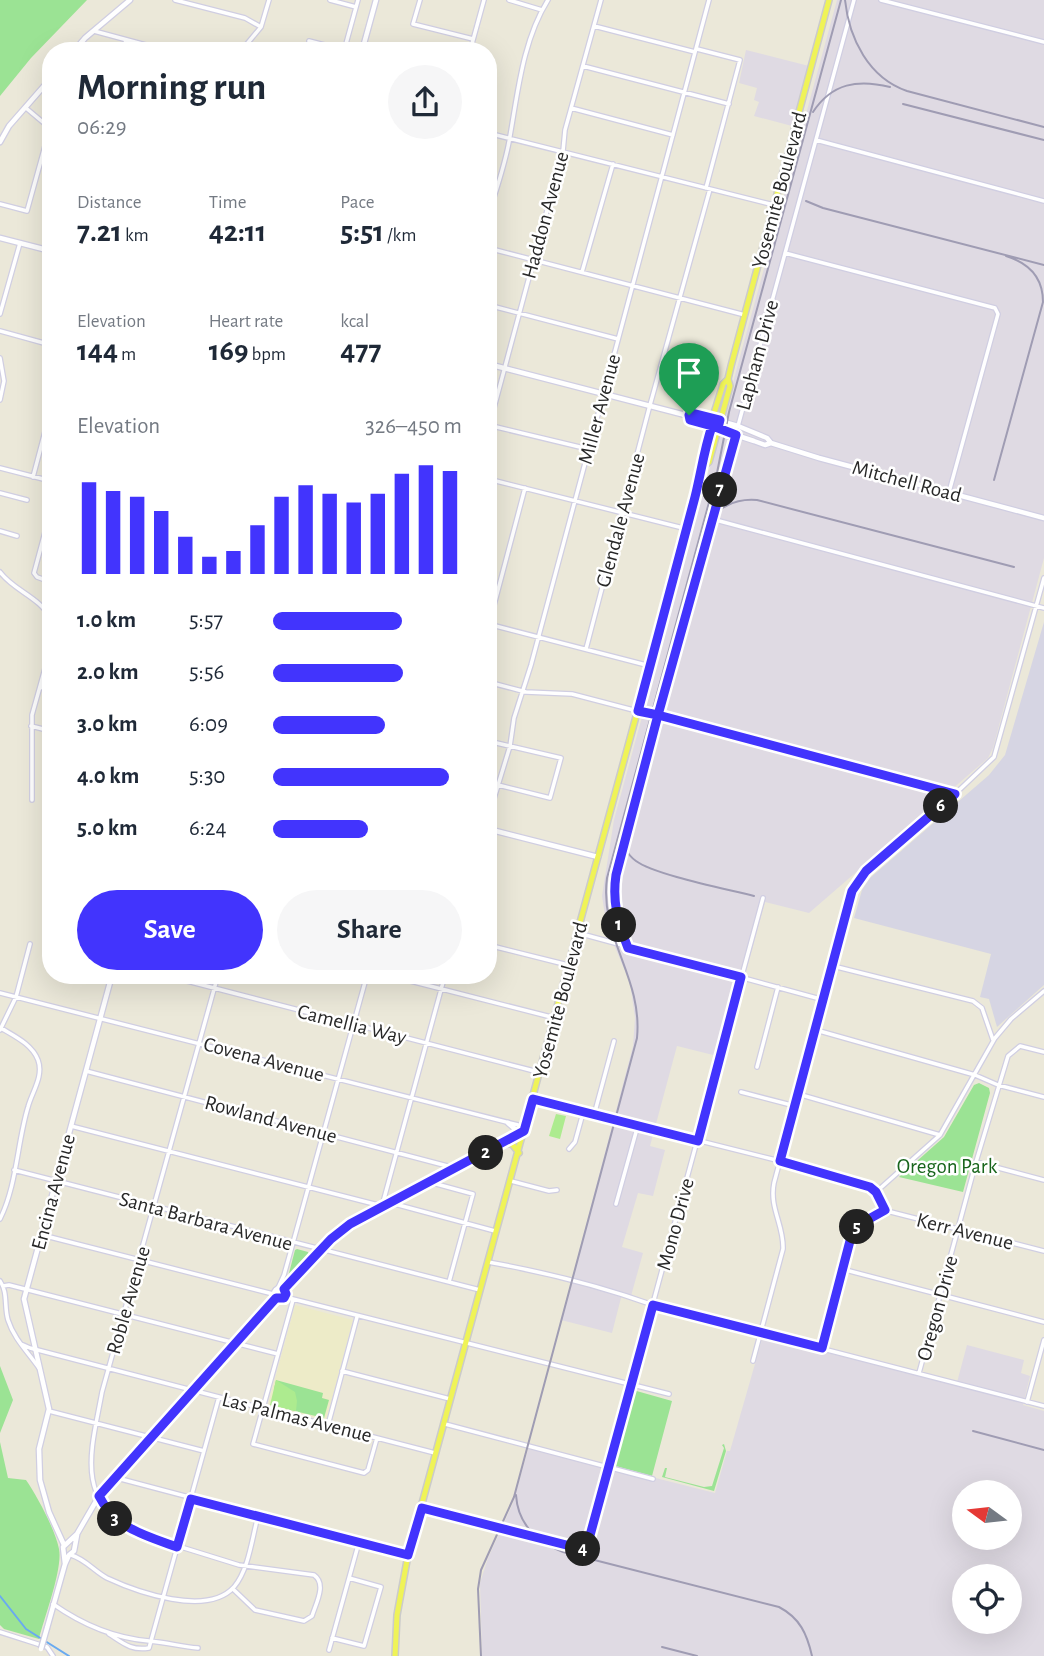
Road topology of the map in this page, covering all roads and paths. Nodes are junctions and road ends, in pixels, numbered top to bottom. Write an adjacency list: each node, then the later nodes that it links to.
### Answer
1 (130, 0): 20 (main road)
2 (175, 0): 19 (street)
3 (269, 0): 19 (street)
4 (330, 0): 16 (street)
5 (358, 0): 16 (street)
6 (376, 0): 29 (main road)
7 (420, 0): 21 (street)
8 (484, 0): 21 (street)
9 (509, 0): 17 (street)
10 (548, 0): 17 (street)
11 (601, 0): 18 (street, Haddon Avenue)
12 (709, 0): 32 (street, Miller Avenue)
13 (829, 0): 53 (main road, Yosemite Boulevard)
14 (854, 0): 43 (street, Lapham Drive)
15 (881, 0): 31 (street)
16 (356, 7): 28 (street)
17 (542, 10): 42 (street)
18 (594, 26): 32 (street); 33 (street, Haddon Avenue)
19 (261, 27): 26 (street)
20 (94, 31): 22 (street); 24 (main road)
21 (473, 39): 30 (street)
22 (126, 40): 25 (street)
23 (309, 41): 27 (street)
24 (83, 42)
25 (134, 42)
26 (248, 42)
27 (313, 42)
28 (346, 42)
29 (364, 42)
30 (472, 42)
31 (1044, 42)
32 (695, 50): 35 (street, Miller Avenue); 36 (street, Glendale Avenue)
33 (583, 66): 35 (street); 38 (street, Haddon Avenue)
34 (42, 88): 37 (main road)
35 (685, 92): 36 (street); 41 (street, Miller Avenue)
36 (729, 104): 50 (street, Glendale Avenue)
37 (25, 107): 39 (street); 44 (main road)
38 (571, 108): 41 (street); 45 (street, Haddon Avenue)
39 (42, 123)
40 (497, 135): 42 (street)
41 (673, 135): 48 (street, Miller Avenue)
42 (510, 138): 45 (street); 49 (street)
43 (816, 140): 51 (street); 58 (street, Lapham Drive)
44 (0, 142)
45 (563, 151): 47 (street); 59 (street, Haddon Avenue)
46 (42, 157): 52 (street)
47 (613, 164): 48 (street); 60 (street)
48 (662, 176): 50 (street); 61 (street, Miller Avenue)
49 (497, 184)
50 (708, 188): 53 (street); 62 (street, Glendale Avenue)
51 (1044, 201)
52 (0, 204)
53 (775, 205): 66 (main road, Yosemite Boulevard)
54 (0, 238): 55 (main road)
55 (20, 243): 56 (main road); 65 (street)
56 (42, 249)
57 (497, 250): 59 (street)
58 (785, 253): 79 (street, Lapham Drive); 91 (street)
59 (534, 260): 60 (street); 64 (street, Haddon Avenue)
60 (582, 272): 61 (street)
61 (632, 285): 62 (street); 68 (street, Miller Avenue)
62 (679, 298): 66 (street); 76 (street, Glendale Avenue)
63 (497, 307): 64 (street)
64 (520, 313): 68 (street); 72 (street, Haddon Avenue)
65 (0, 314)
66 (745, 315): 78 (main road, Yosemite Boulevard)
67 (0, 331): 69 (street)
68 (618, 339): 73 (street, Miller Avenue)
69 (42, 343)
70 (0, 359): 75 (street)
71 (497, 366): 72 (main road)
72 (504, 368): 73 (main road); 74 (street, Haddon Avenue)
73 (603, 393): 76 (main road); 85 (street, Miller Avenue)
74 (497, 396)
75 (0, 400)
76 (650, 405): 77 (main road); 95 (street, Glendale Avenue)
77 (689, 415): 78 (main road, Mitchell Road); 80 (main road, Mitchell Road)
78 (717, 419): 79 (main road, Mitchell Road); 80 (main road, Yosemite Boulevard)
79 (738, 426): 84 (main road, Mitchell Road)
80 (715, 427): 82 (main road, Mitchell Road); 98 (main road, Yosemite Boulevard)
81 (497, 429): 85 (street)
82 (736, 435): 84 (main road, Mitchell Road); 96 (street, Lapham Drive)
83 (42, 443): 87 (street)
84 (771, 443): 91 (main road, Mitchell Road)
85 (588, 449): 94 (street, Miller Avenue)
86 (0, 468): 87 (street)
87 (33, 477): 88 (street)
88 (42, 479)
89 (497, 481): 90 (street)
90 (525, 488): 94 (street); 105 (street)
91 (949, 492): 97 (main road, Mitchell Road)
92 (0, 493): 93 (street)
93 (27, 500)
94 (575, 501): 95 (street); 110 (street, Miller Avenue)
95 (621, 513): 98 (street); 111 (street, Glendale Avenue)
96 (712, 519): 106 (street); 118 (street, Lapham Drive)
97 (1044, 519)
98 (687, 529): 112 (main road, Yosemite Boulevard)
99 (0, 531): 100 (street)
100 (17, 536)
101 (42, 542): 104 (street)
102 (0, 572): 107 (street)
103 (1044, 578): 106 (street)
104 (42, 580)
105 (497, 591)
106 (1036, 606): 108 (street); 125 (street)
107 (42, 607)
108 (1044, 608)
109 (497, 626): 110 (street)
110 (538, 636): 111 (street); 116 (street, Miller Avenue)
111 (586, 649): 112 (street)
112 (650, 666): 117 (main road, Yosemite Boulevard)
113 (42, 680): 115 (street)
114 (497, 684): 116 (street)
115 (40, 687): 119 (street)
116 (523, 691): 117 (street); 122 (street, Miller Avenue)
117 (638, 711): 118 (street); 128 (main road, Yosemite Boulevard)
118 (658, 715): 125 (street); 133 (street, Lapham Drive)
119 (31, 726): 120 (street); 126 (street)
120 (42, 729)
121 (497, 743): 122 (street)
122 (510, 746): 123 (street, Miller Avenue); 123 (street)
123 (498, 785): 124 (street, Miller Avenue)
124 (497, 788)
125 (955, 794): 135 (street)
126 (32, 800)
127 (497, 831): 128 (main road)
128 (598, 857): 130 (main road, Yosemite Boulevard)
129 (763, 898): 136 (street, Mono Drive)
130 (578, 933): 133 (street); 134 (main road, Yosemite Boulevard)
131 (30, 944): 148 (street)
132 (497, 947): 134 (street)
133 (628, 948): 136 (street)
134 (568, 965): 151 (main road, Yosemite Boulevard)
135 (833, 966): 149 (street); 156 (street)
136 (741, 977): 143 (street); 182 (street, Mono Drive)
137 (110, 984): 150 (main road, Encina Avenue)
138 (199, 984): 144 (street, Camellia Way)
139 (216, 984): 144 (street, Roble Avenue)
140 (364, 984): 152 (street)
141 (422, 984): 145 (street)
142 (442, 984): 145 (street)
143 (778, 987): 149 (street); 160 (street)
144 (215, 988): 152 (street, Camellia Way); 157 (street, Roble Avenue)
145 (441, 989): 151 (street); 158 (street)
146 (1044, 991): 156 (street)
147 (0, 993): 148 (street, Covena Avenue)
148 (16, 997): 150 (street, Covena Avenue); 153 (street)
149 (824, 1000): 154 (street)
150 (101, 1018): 157 (street, Covena Avenue); 161 (main road, Encina Avenue)
151 (555, 1018): 162 (main road, Yosemite Boulevard)
152 (353, 1024): 158 (street, Camellia Way); 164 (street)
153 (1, 1029): 191 (street)
154 (817, 1030): 163 (street); 167 (street)
155 (614, 1041): 174 (street)
156 (993, 1041): 163 (street)
157 (200, 1042): 164 (street, Covena Avenue); 168 (street, Roble Avenue)
158 (427, 1043): 162 (street, Camellia Way); 170 (street)
159 (1044, 1052): 165 (street, Oregon Drive)
160 (757, 1067)
161 (86, 1071): 168 (street, Rowland Avenue); 177 (main road, Encina Avenue)
162 (540, 1073): 171 (main road, Yosemite Boulevard)
163 (975, 1075): 165 (street); 180 (street)
164 (338, 1079): 170 (street, Covena Avenue); 179 (street)
165 (998, 1085): 169 (street); 189 (street, Oregon Drive)
166 (741, 1092): 172 (street)
167 (798, 1094): 172 (street); 180 (street)
168 (185, 1097): 179 (street, Rowland Avenue); 185 (street, Roble Avenue)
169 (1044, 1097)
170 (412, 1098): 175 (street, Covena Avenue); 186 (street)
171 (533, 1099): 173 (street); 178 (main road, Yosemite Boulevard)
172 (795, 1107): 188 (street)
173 (583, 1113): 174 (street); 184 (street)
174 (594, 1115): 176 (street)
175 (508, 1123): 178 (street, Covena Avenue); 181 (main road)
176 (638, 1125): 182 (street); 200 (street)
177 (71, 1126): 185 (street); 193 (main road, Encina Avenue)
178 (524, 1131): 181 (main road); 187 (main road, Yosemite Boulevard)
179 (324, 1133): 186 (street, Rowland Avenue); 196 (street)
180 (940, 1135): 198 (street)
181 (512, 1138): 183 (main road)
182 (698, 1141): 188 (street); 225 (street, Mono Drive)
183 (503, 1143): 187 (main road); 190 (main road)
184 (569, 1149)
185 (170, 1151): 196 (street); 201 (street, Roble Avenue)
186 (397, 1152): 190 (street, Rowland Avenue); 202 (street)
187 (519, 1153): 194 (main road, Yosemite Boulevard)
188 (780, 1161): 198 (street); 229 (street)
189 (976, 1161): 192 (street); 206 (street, Oregon Drive)
190 (455, 1168): 195 (main road)
191 (14, 1170): 193 (street, Santa Barbara Avenue); 204 (street)
192 (1044, 1180)
193 (56, 1181): 201 (street, Santa Barbara Avenue); 208 (main road, Encina Avenue)
194 (511, 1181): 197 (street); 207 (main road, Yosemite Boulevard)
195 (429, 1182): 199 (main road); 205 (street)
196 (309, 1187): 202 (street); 209 (street)
197 (557, 1190)
198 (876, 1192): 203 (street)
199 (389, 1203): 202 (main road); 205 (street)
200 (616, 1204)
201 (155, 1206): 209 (street, Santa Barbara Avenue); 212 (street, Roble Avenue)
202 (382, 1206): 210 (main road)
203 (885, 1210): 206 (street, Kerr Avenue); 214 (street)
204 (0, 1219)
205 (465, 1223): 207 (street); 216 (street)
206 (958, 1229): 211 (street, Kerr Avenue); 221 (street, Oregon Drive)
207 (497, 1231): 213 (main road, Yosemite Boulevard)
208 (41, 1235): 212 (street); 219 (main road, Encina Avenue)
209 (293, 1243): 210 (street, Santa Barbara Avenue); 218 (street)
210 (321, 1250): 216 (street, Santa Barbara Avenue); 218 (main road)
211 (1044, 1251)
212 (139, 1261): 222 (street); 226 (street, Roble Avenue)
213 (488, 1262): 220 (main road, Yosemite Boulevard); 225 (street)
214 (842, 1269): 221 (street); 234 (street)
215 (0, 1281): 217 (street)
216 (449, 1282): 220 (street, Santa Barbara Avenue)
217 (3, 1286): 219 (street); 231 (street)
218 (281, 1289): 222 (main road); 223 (main road)
219 (26, 1290): 226 (street); 235 (main road, Encina Avenue)
220 (480, 1290): 233 (main road, Yosemite Boulevard)
221 (940, 1294): 228 (street); 241 (street, Oregon Drive)
222 (274, 1296): 223 (main road); 232 (main road)
223 (285, 1297): 224 (street)
224 (293, 1300): 227 (street); 236 (street)
225 (653, 1305): 229 (street); 242 (street, Mono Drive)
226 (124, 1314): 232 (street); 239 (street, Roble Avenue)
227 (357, 1317): 233 (street); 240 (street)
228 (1044, 1322)
229 (761, 1333): 234 (street); 237 (street)
230 (1044, 1339): 247 (street)
231 (21, 1344): 235 (street, Las Palmas Avenue); 238 (street)
232 (237, 1344): 236 (street); 243 (main road)
233 (466, 1345): 242 (street); 246 (main road, Yosemite Boulevard)
234 (822, 1348): 241 (street)
235 (35, 1350): 238 (main road, Encina Avenue); 239 (street, Las Palmas Avenue)
236 (278, 1354): 249 (street)
237 (753, 1362)
238 (39, 1368): 250 (main road, Encina Avenue)
239 (108, 1368): 243 (street, Las Palmas Avenue); 251 (street, Roble Avenue)
240 (342, 1371): 246 (street); 253 (street)
241 (919, 1373): 247 (street)
242 (632, 1384): 244 (street); 258 (street, Mono Drive)
243 (195, 1391): 245 (street, Las Palmas Avenue); 254 (main road)
244 (669, 1394)
245 (219, 1397): 249 (street, Las Palmas Avenue); 256 (street)
246 (452, 1399): 252 (main road, Yosemite Boulevard)
247 (1027, 1402): 248 (street)
248 (1044, 1406)
249 (262, 1408): 253 (street, Las Palmas Avenue); 255 (street)
250 (49, 1411): 251 (street); 267 (main road)
251 (97, 1422): 254 (street); 261 (street, Roble Avenue)
252 (445, 1424): 257 (main road, Yosemite Boulevard); 258 (street)
253 (328, 1425): 255 (street, Las Palmas Avenue)
254 (153, 1438): 256 (street); 259 (main road)
255 (377, 1438): 257 (street, Las Palmas Avenue)
256 (204, 1451): 262 (street)
257 (437, 1453): 263 (main road, Yosemite Boulevard)
258 (609, 1468): 260 (street); 263 (street, Mono Drive)
259 (117, 1478): 261 (main road); 262 (street)
260 (653, 1479)
261 (99, 1496): 266 (street); 267 (main road)
262 (191, 1499): 264 (street); 266 (street)
263 (422, 1508): 268 (main road, Yosemite Boulevard)
264 (258, 1516): 265 (street); 269 (street)
265 (359, 1542): 268 (street); 270 (street)
266 (177, 1547): 269 (street); 272 (street)
267 (69, 1549): 272 (street); 273 (main road)
268 (408, 1555): 282 (main road, Yosemite Boulevard)
269 (245, 1565): 271 (street); 271 (street)
270 (349, 1578): 276 (street); 276 (street)
271 (233, 1589): 272 (street)
272 (164, 1597): 277 (street)
273 (53, 1604): 275 (street); 280 (main road, bridge)
274 (0, 1632): 281 (street)
275 (109, 1634): 277 (street); 277 (street)
276 (332, 1638): 279 (street)
277 (151, 1641): 278 (street)
278 (198, 1648)
279 (329, 1650)
280 (39, 1656)
281 (53, 1656)
282 (395, 1656)

